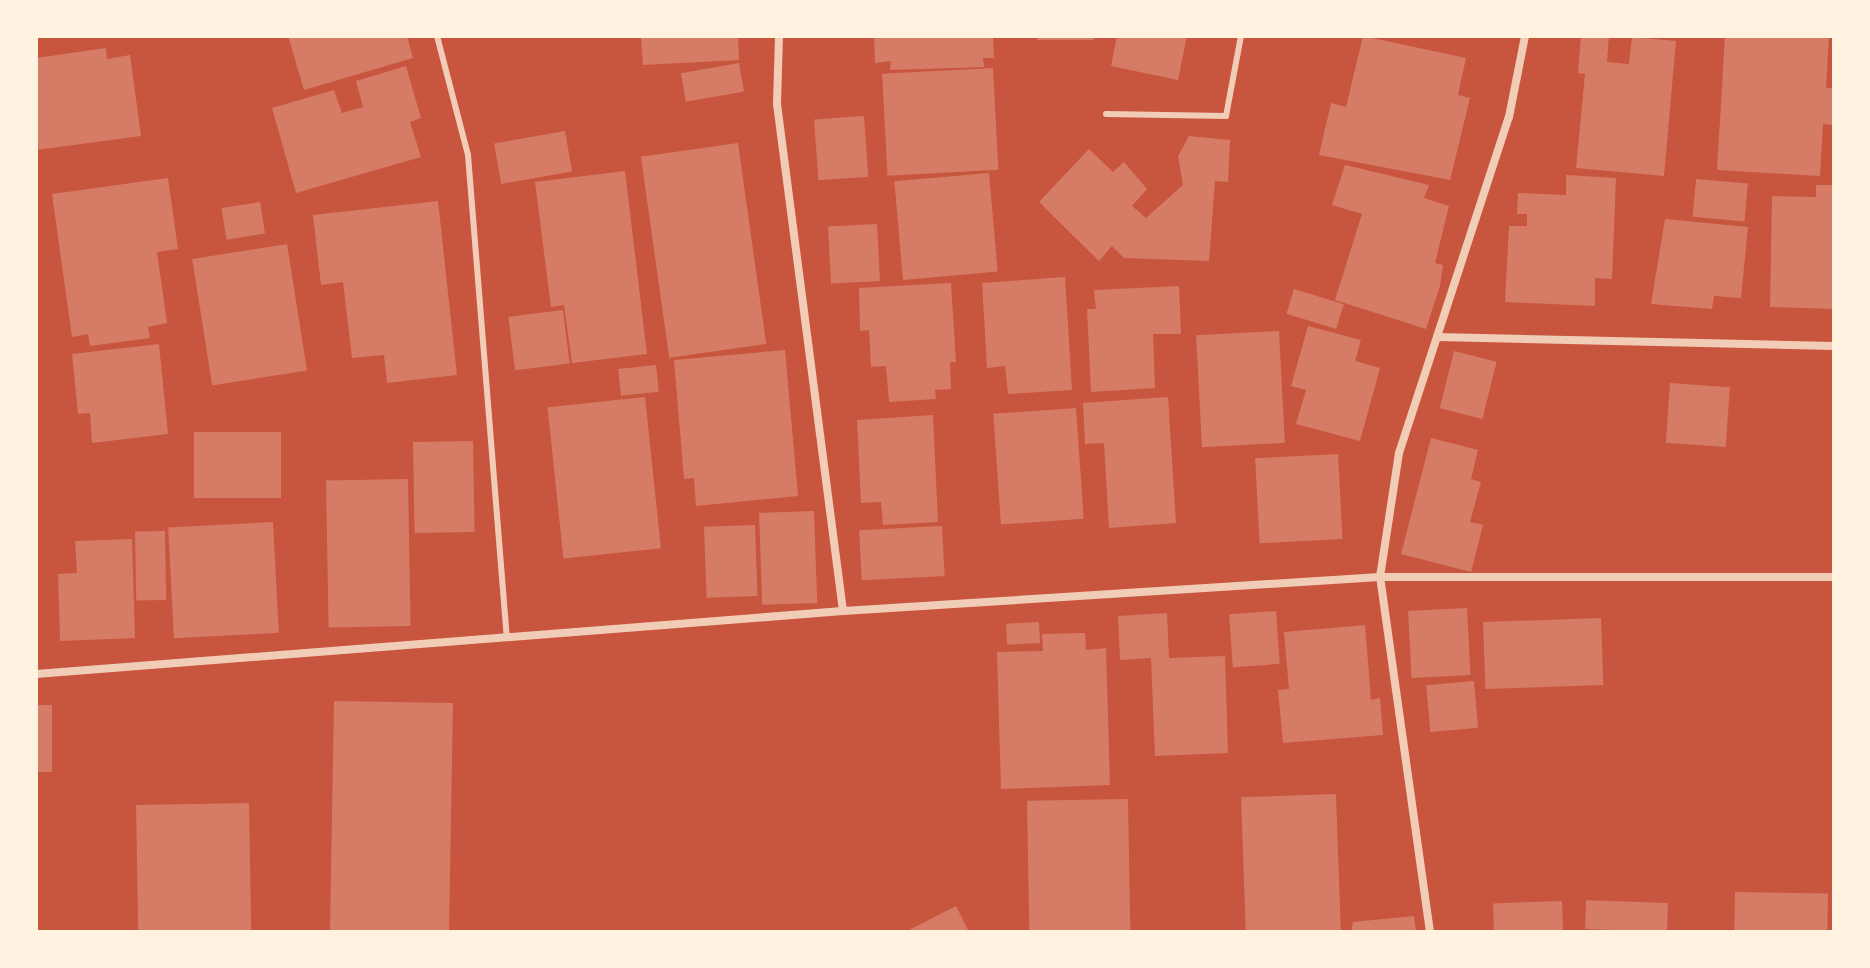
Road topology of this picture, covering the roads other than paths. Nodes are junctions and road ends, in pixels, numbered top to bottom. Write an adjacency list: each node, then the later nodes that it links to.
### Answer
1 (437, 36): 11 (lane)
2 (779, 36): 10 (street)
3 (1241, 36): 5 (lane)
4 (1525, 36): 6 (street)
5 (1106, 114)
6 (1437, 337): 7 (street); 8 (street)
7 (1834, 346)
8 (1380, 577): 9 (street); 10 (street); 13 (street)
9 (1834, 577)
10 (843, 611): 11 (street)
11 (507, 637): 12 (street)
12 (36, 674)
13 (1430, 932)

